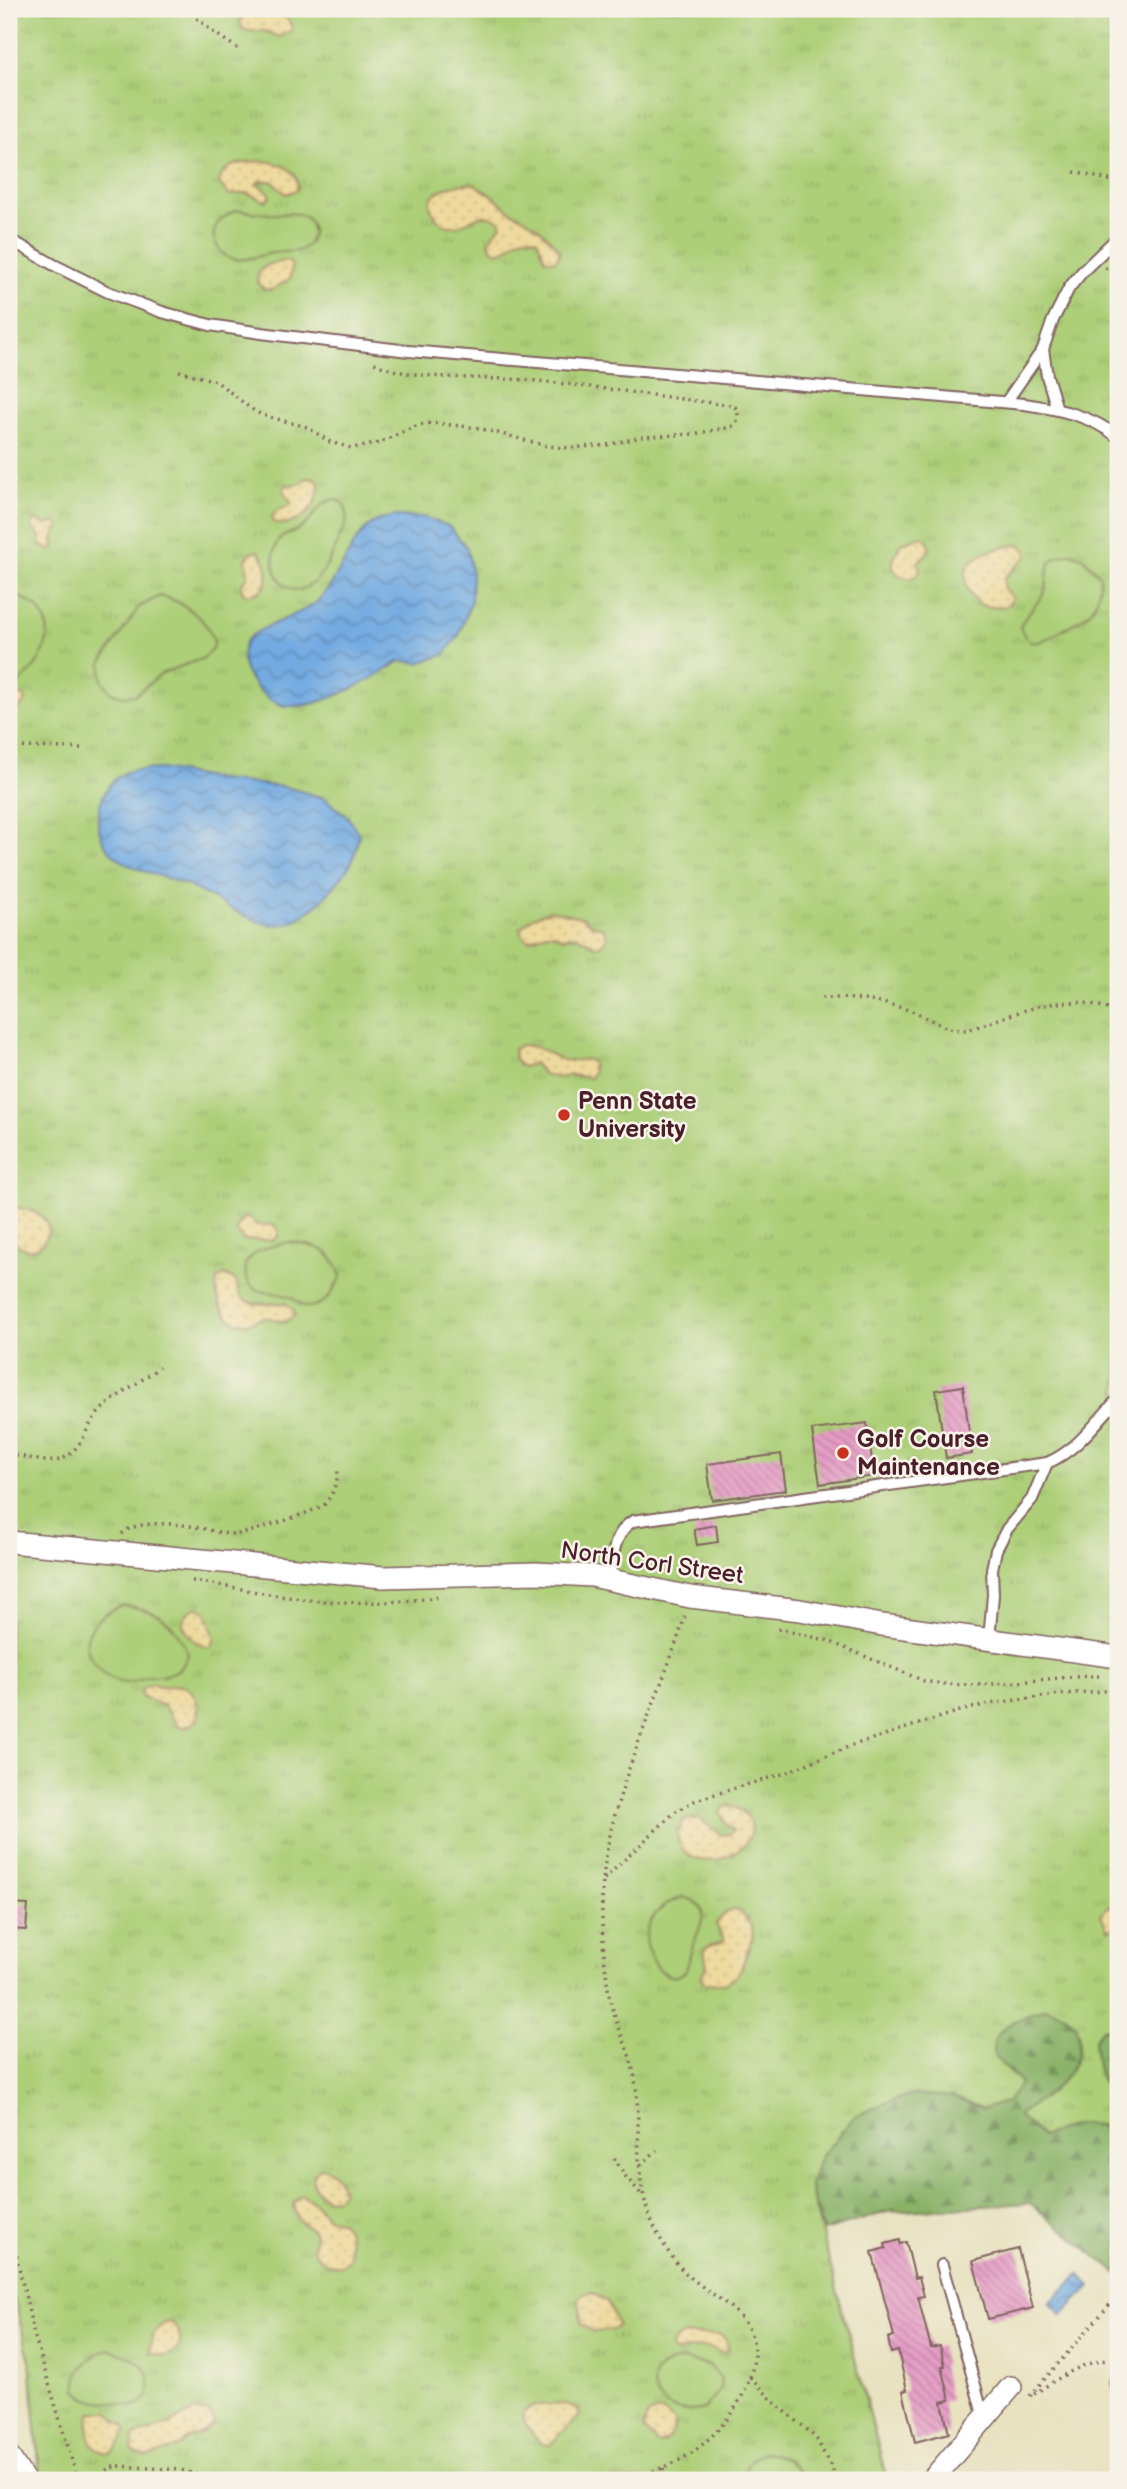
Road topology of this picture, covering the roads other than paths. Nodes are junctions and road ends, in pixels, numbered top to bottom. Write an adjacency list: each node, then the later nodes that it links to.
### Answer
1 (1118, 237): 3 (lane)
2 (9, 239): 4 (lane)
3 (1043, 349): 4 (lane); 5 (lane)
4 (1006, 402): 5 (lane)
5 (1058, 409): 6 (lane)
6 (1118, 437)
7 (1118, 1399): 8 (lane)
8 (1047, 1463): 10 (lane); 11 (lane)
9 (9, 1542): 10 (street, North Corl Street)
10 (609, 1579): 11 (street, North Corl Street)
11 (989, 1640): 12 (street, North Corl Street)
12 (1118, 1657)
13 (942, 2265): 17 (lane)
14 (1115, 2363): 16 (lane)
15 (1020, 2392): 17 (street)
16 (1118, 2396)
17 (984, 2419): 20 (street)
18 (9, 2457): 19 (street)
19 (24, 2480)
20 (932, 2480)

